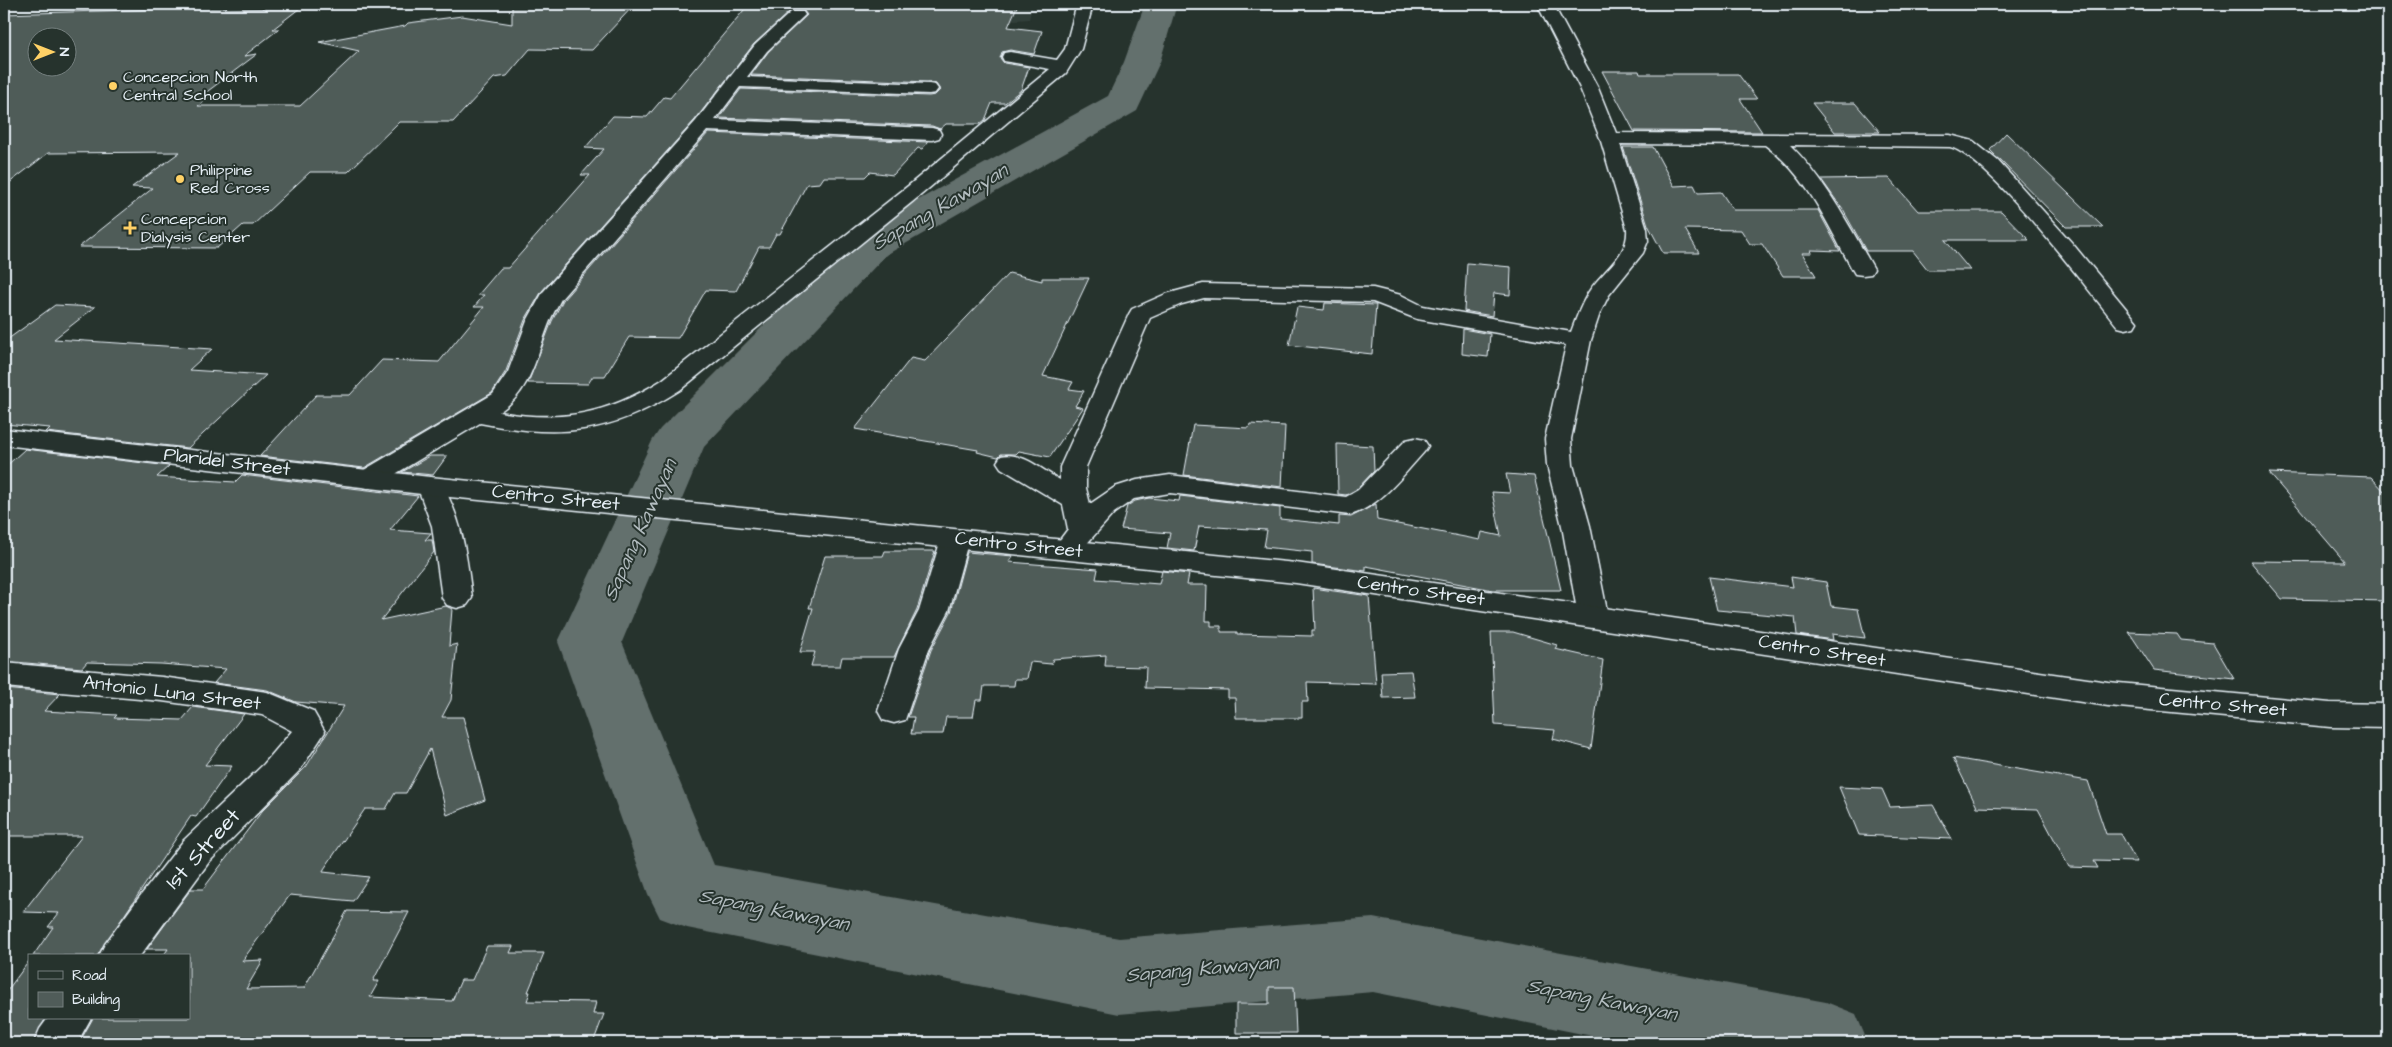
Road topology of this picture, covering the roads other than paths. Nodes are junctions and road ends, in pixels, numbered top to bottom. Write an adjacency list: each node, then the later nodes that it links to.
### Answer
1 (1085, 4): 5 (street)
2 (1545, 4): 10 (street)
3 (797, 15): 6 (street)
4 (1010, 57): 5 (street)
5 (1062, 66): 15 (street)
6 (736, 82): 7 (street); 8 (street)
7 (929, 89)
8 (702, 125): 9 (street); 15 (street)
9 (932, 134)
10 (1608, 138): 11 (street); 14 (street)
11 (1769, 139): 12 (street); 13 (street)
12 (1864, 269)
13 (2126, 322)
14 (1578, 340): 21 (street); 25 (street)
15 (477, 414): 19 (street)
16 (4, 437): 19 (street, Plaridel Street)
17 (1415, 446): 23 (street)
18 (1010, 462): 21 (street)
19 (368, 478): 20 (street, Plaridel Street)
20 (440, 486): 22 (street, Centro Street); 24 (street)
21 (1076, 501): 23 (street)
22 (955, 539): 23 (street, Centro Street); 27 (street)
23 (1074, 540): 25 (street, Centro Street)
24 (457, 598)
25 (1593, 616): 28 (street, Centro Street)
26 (4, 675): 29 (street, Antonio Luna Street)
27 (894, 711)
28 (2388, 716)
29 (298, 750): 30 (street, 1st Street)
30 (119, 954)
31 (71, 1020): 32 (street)
32 (54, 1043)

